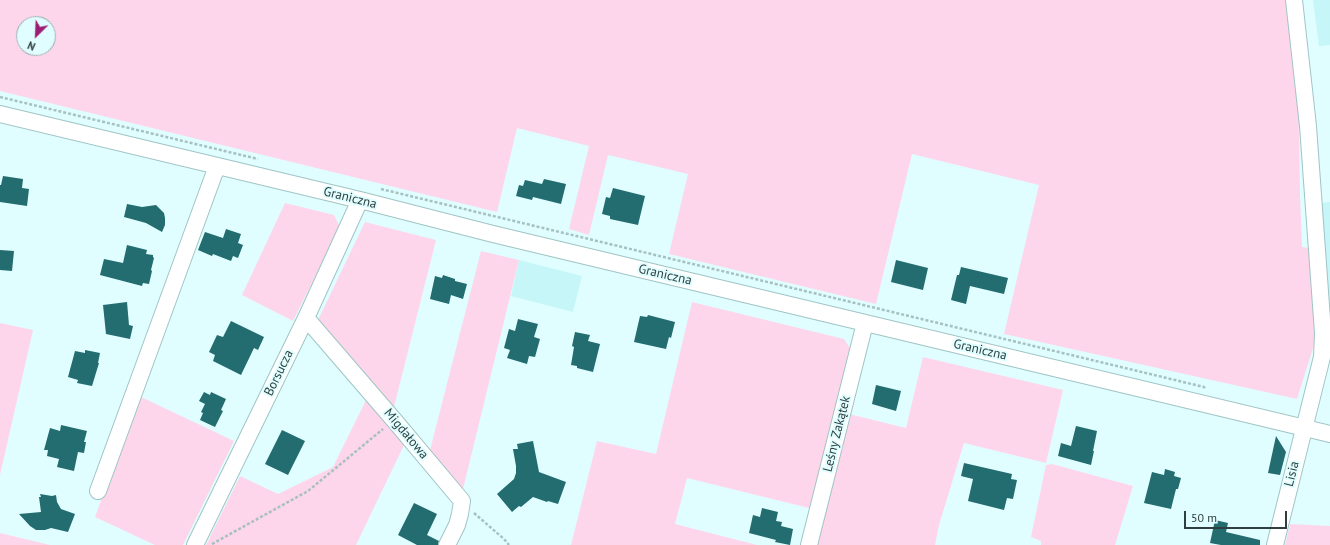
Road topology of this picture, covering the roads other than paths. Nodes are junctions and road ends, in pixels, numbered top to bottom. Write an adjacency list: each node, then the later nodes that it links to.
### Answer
1 (1294, 0): 7 (street, Lisia)
2 (0, 114): 3 (street, Graniczna)
3 (217, 166): 4 (street, Graniczna); 9 (street)
4 (360, 200): 5 (street, Borsucza); 6 (street, Graniczna)
5 (306, 318): 10 (street, Borsucza); 11 (street, Migdałowa)
6 (865, 323): 7 (street, Graniczna); 12 (street, Leśny Zakątek)
7 (1304, 427): 8 (street, Graniczna); 13 (street, Lisia)
8 (1330, 434)
9 (98, 491)
10 (195, 545)
11 (447, 545)
12 (809, 545)
13 (1275, 545)

